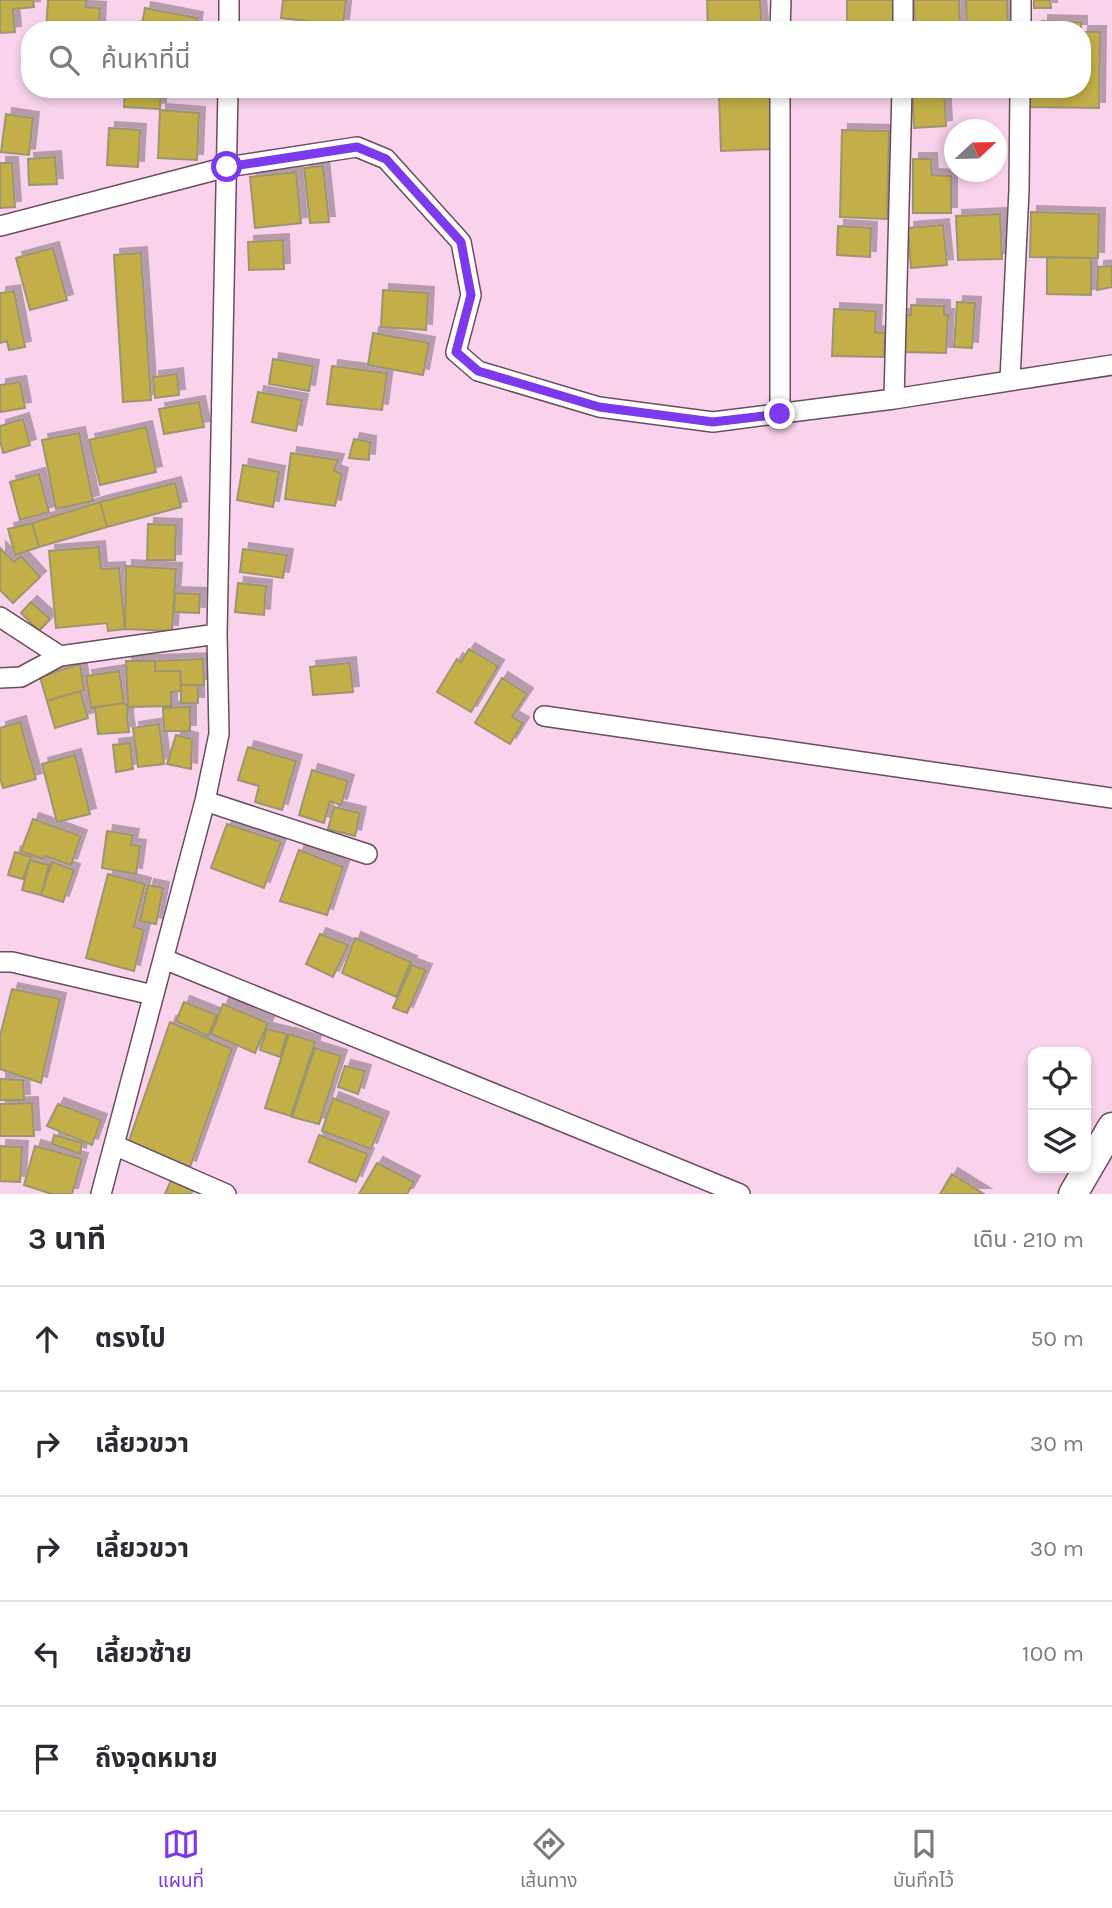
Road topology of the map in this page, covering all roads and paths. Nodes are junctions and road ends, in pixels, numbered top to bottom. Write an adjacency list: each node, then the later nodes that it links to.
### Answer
1 (229, 0): 5 (street)
2 (781, 0): 6 (street)
3 (903, 0): 7 (street)
4 (1021, 0): 8 (street)
5 (229, 21)
6 (780, 21)
7 (903, 21)
8 (1021, 21)
9 (228, 98): 13 (street)
10 (780, 98): 18 (street)
11 (901, 98): 17 (street)
12 (1020, 98): 16 (street)
13 (227, 167): 14 (street); 18 (street); 20 (street)
14 (0, 226)
15 (1112, 365): 16 (street)
16 (1010, 380): 17 (street)
17 (894, 399): 18 (street)
18 (780, 414)
19 (0, 617): 21 (street)
20 (217, 634): 21 (street); 25 (street)
21 (60, 656): 22 (street)
22 (0, 678)
23 (544, 716): 24 (street)
24 (1112, 798)
25 (205, 801): 26 (street); 27 (street)
26 (366, 854)
27 (164, 959): 29 (street); 34 (street)
28 (0, 962): 29 (street)
29 (153, 995): 31 (street)
30 (1112, 1126): 35 (street)
31 (114, 1144): 32 (street); 33 (street)
32 (101, 1194)
33 (226, 1194)
34 (740, 1194)
35 (1073, 1194)

